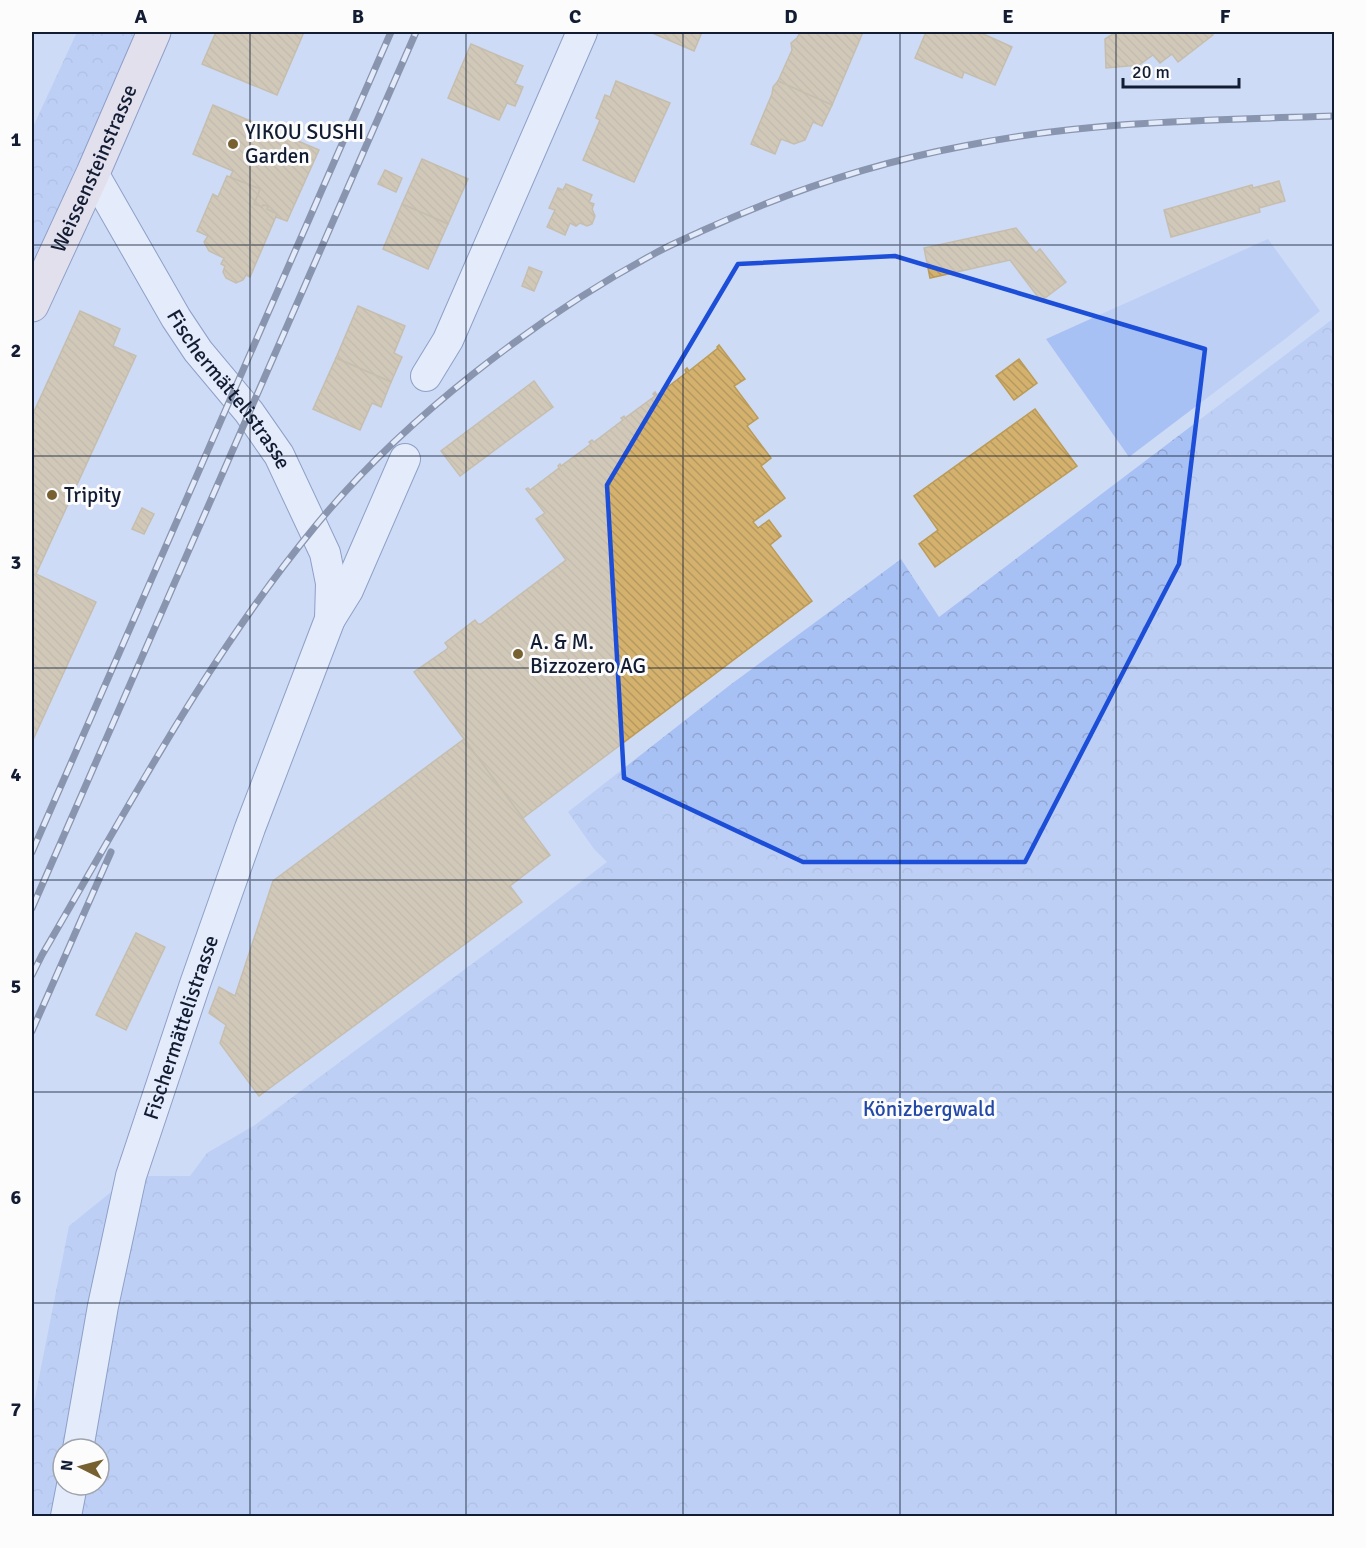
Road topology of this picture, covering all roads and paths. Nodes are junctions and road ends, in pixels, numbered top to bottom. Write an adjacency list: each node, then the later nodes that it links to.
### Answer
1 (154, 32): 3 (main road, Weissensteinstrasse)
2 (582, 32): 5 (street)
3 (93, 173): 4 (main road, Weissensteinstrasse); 7 (street, Fischermättelistrasse)
4 (32, 305)
5 (426, 376)
6 (405, 459): 7 (street, Fischermättelistrasse)
7 (330, 619): 8 (street, Fischermättelistrasse)
8 (80, 1437)
9 (70, 1497): 10 (street)
10 (66, 1516)

